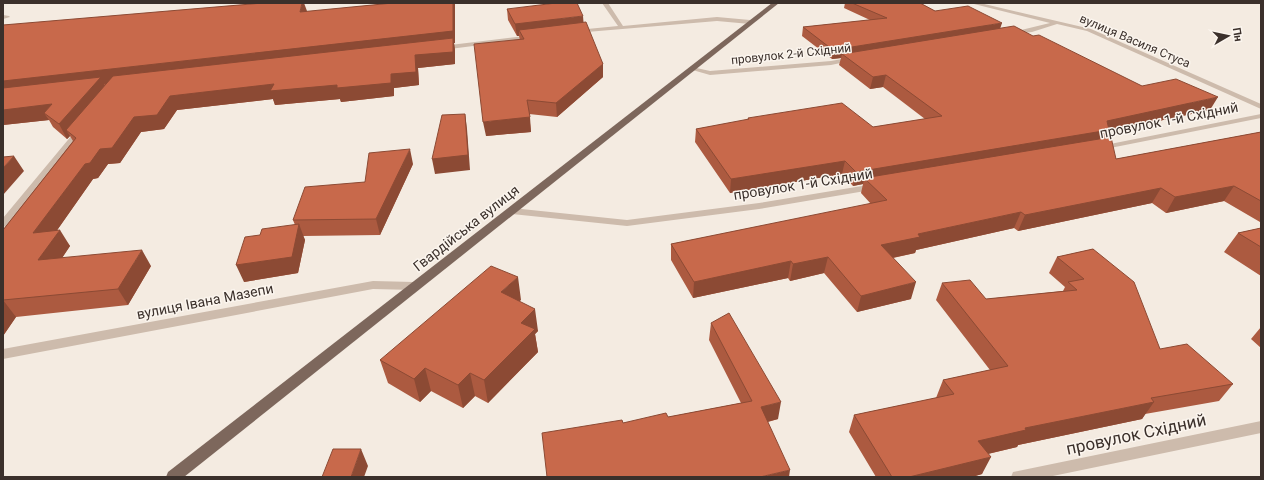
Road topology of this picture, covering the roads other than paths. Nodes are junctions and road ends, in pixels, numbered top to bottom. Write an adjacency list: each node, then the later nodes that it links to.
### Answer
1 (605, 3): 6 (street)
2 (776, 3): 4 (main road, Гвардійська вулиця)
3 (973, 3): 5 (street, вулиця Василя Стуса)
4 (750, 22): 6 (street); 12 (main road, Гвардійська вулиця)
5 (1058, 22): 8 (street); 13 (street, вулиця Василя Стуса)
6 (621, 27): 7 (street)
7 (574, 33)
8 (1001, 35)
9 (542, 36): 10 (street)
10 (431, 50)
11 (862, 58): 12 (street, провулок 2-й Східний)
12 (692, 68): 18 (main road, Гвардійська вулиця)
13 (1261, 107)
14 (1261, 116): 16 (street, провулок 1-й Східний)
15 (87, 122): 19 (street)
16 (1094, 149)
17 (883, 186): 18 (street, провулок 1-й Східний)
18 (512, 211): 20 (main road, Гвардійська вулиця)
19 (3, 224)
20 (414, 286): 21 (street, вулиця Івана Мазепи); 24 (main road, Гвардійська вулиця)
21 (3, 354)
22 (1261, 426): 23 (street, провулок Східний)
23 (1060, 473): 25 (street, провулок Східний)
24 (173, 477)
25 (1018, 477)

